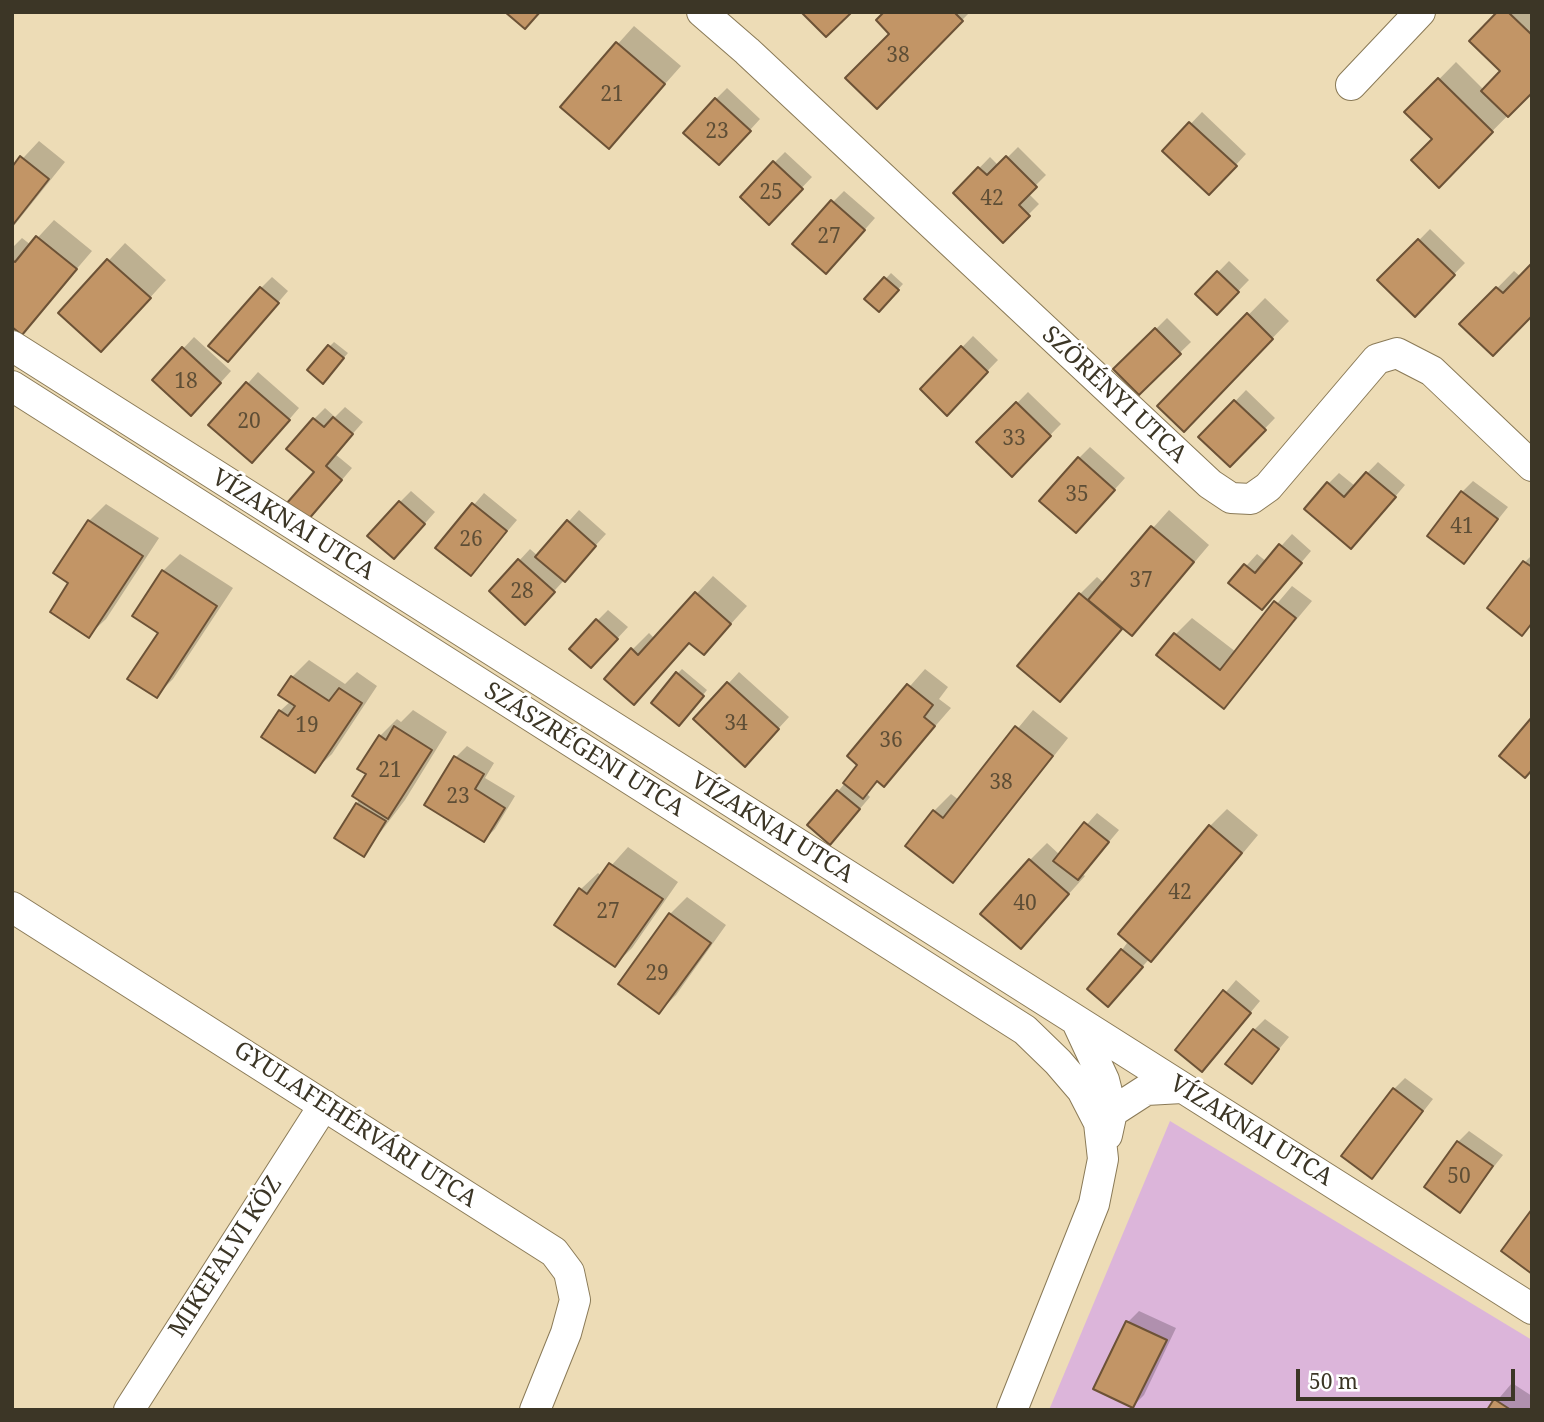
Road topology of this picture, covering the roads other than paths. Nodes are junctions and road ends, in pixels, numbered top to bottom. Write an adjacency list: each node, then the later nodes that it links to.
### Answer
1 (702, 12): 6 (street, SZÖRÉNYI UTCA)
2 (1420, 12): 3 (street)
3 (1351, 85)
4 (12, 346): 8 (street, VÍZAKNAI UTCA)
5 (12, 386): 12 (street, SZÁSZRÉGENI UTCA)
6 (1532, 466)
7 (12, 907): 10 (street, GYULAFEHÉRVÁRI UTCA)
8 (1077, 1022): 9 (street, VÍZAKNAI UTCA); 11 (street, SZÁSZRÉGENI UTCA)
9 (1181, 1088): 11 (street); 13 (street, VÍZAKNAI UTCA)
10 (324, 1105): 14 (street, MIKEFALVI KÖZ); 15 (street, GYULAFEHÉRVÁRI UTCA)
11 (1112, 1112): 12 (street, SZÁSZRÉGENI UTCA)
12 (1102, 1159): 16 (street, SZÁSZRÉGENI UTCA)
13 (1532, 1309)
14 (129, 1410)
15 (535, 1410)
16 (1012, 1410)

